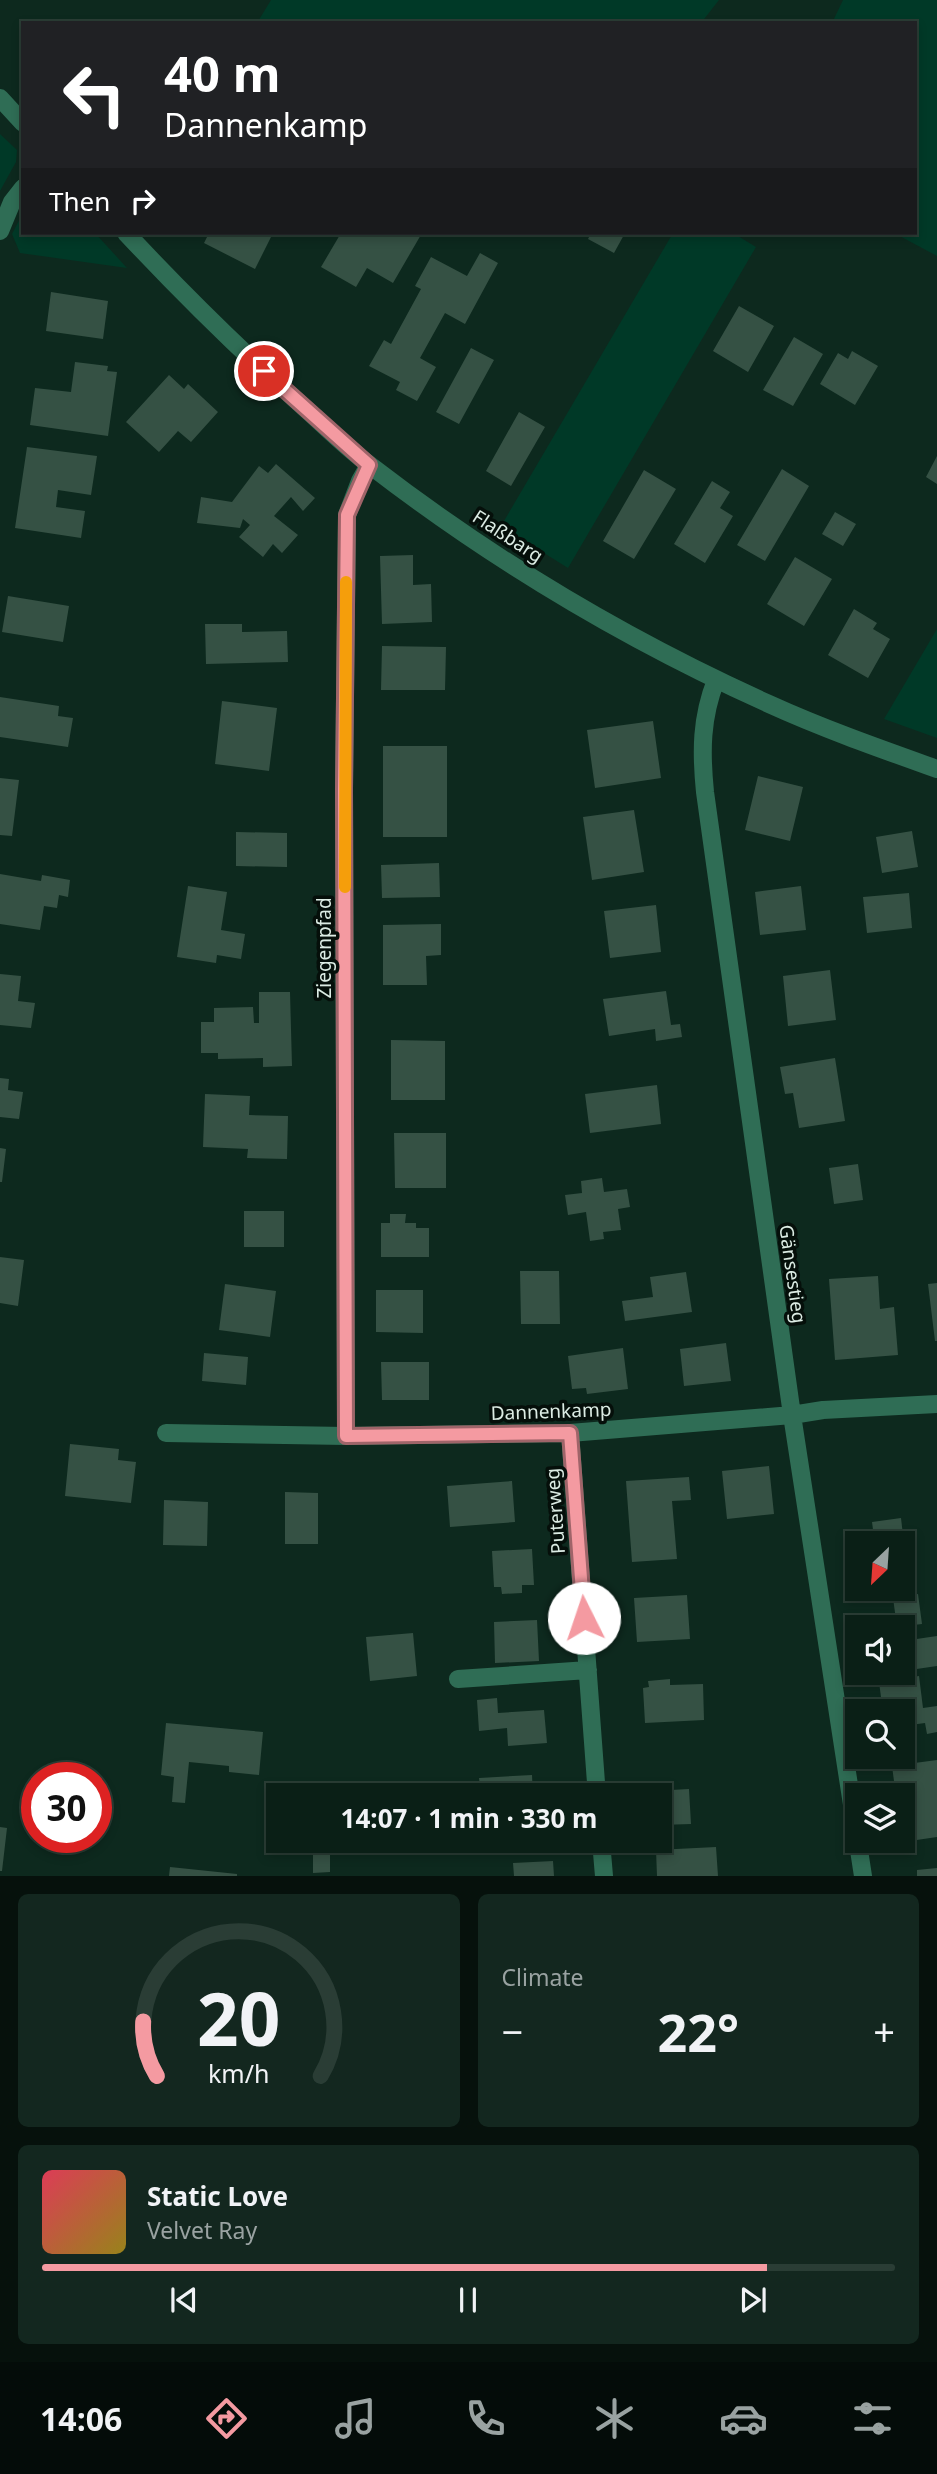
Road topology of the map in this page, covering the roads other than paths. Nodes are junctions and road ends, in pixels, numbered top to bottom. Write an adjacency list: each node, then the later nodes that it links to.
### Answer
1 (0, 99): 2 (street)
2 (21, 120)
3 (21, 191): 4 (street)
4 (0, 231)
5 (128, 235): 6 (street, Flaßbarg)
6 (369, 465): 7 (street, Flaßbarg); 13 (street, Ziegenpfad)
7 (716, 680): 8 (street, Flaßbarg); 10 (street, Gänsestieg)
8 (937, 769)
9 (937, 1404): 10 (street, Dannenkamp)
10 (792, 1415): 12 (street, Dannenkamp); 19 (street, Gänsestieg)
11 (166, 1433): 13 (street, Dannenkamp)
12 (570, 1433): 13 (street, Dannenkamp); 14 (street, Puterweg)
13 (346, 1436)
14 (588, 1670): 15 (street); 16 (street, Puterweg)
15 (458, 1679)
16 (596, 1783)
17 (602, 1853): 18 (street)
18 (604, 1875)
19 (863, 1875)

